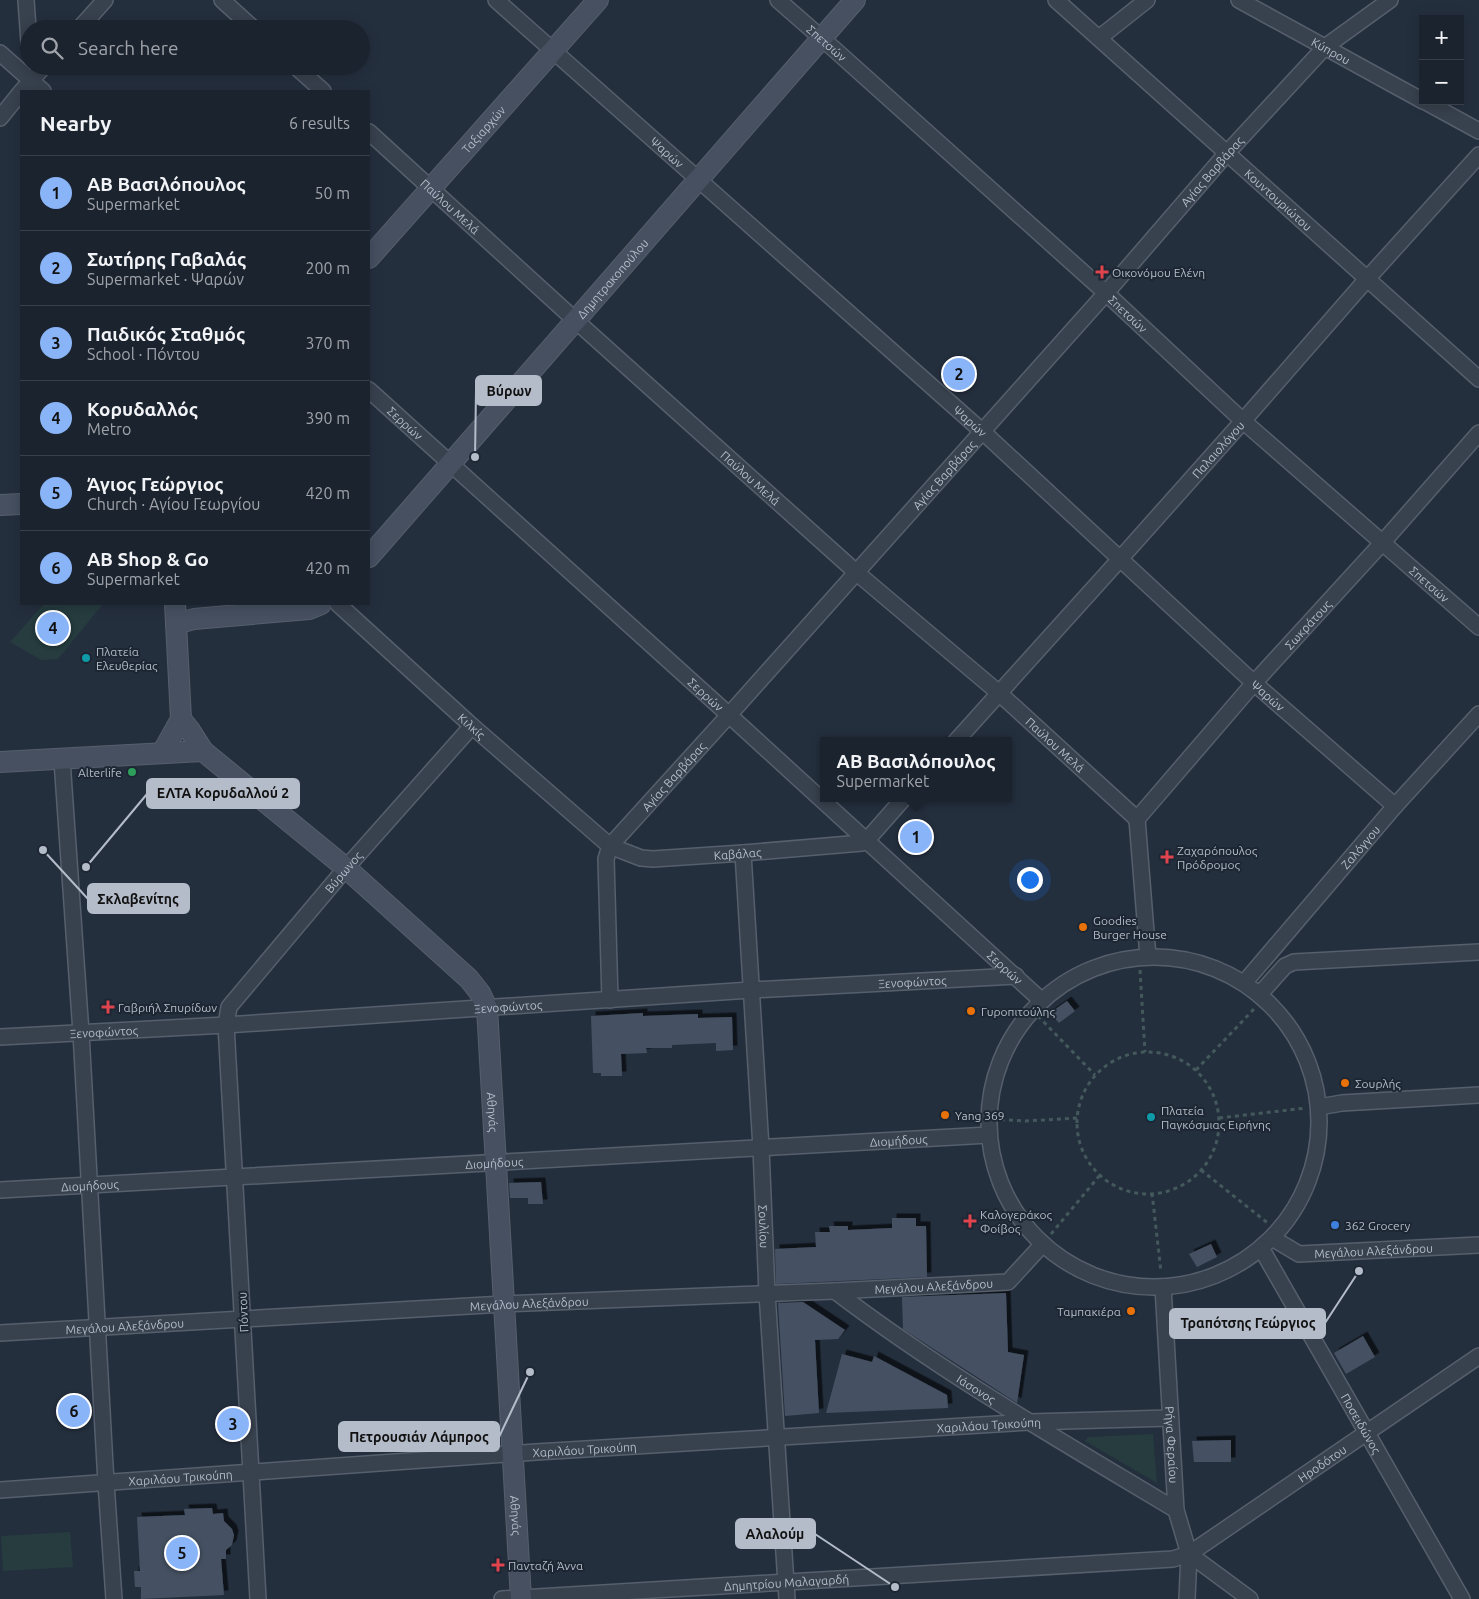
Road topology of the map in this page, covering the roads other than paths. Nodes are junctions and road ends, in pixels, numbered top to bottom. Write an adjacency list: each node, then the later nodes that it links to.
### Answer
1 (26, 0): 12 (street)
2 (105, 0): 13 (street)
3 (222, 0): 14 (street)
4 (496, 0): 18 (street, Ψαρών)
5 (598, 0): 18 (main road, Ταξιαρχών)
6 (778, 0): 15 (street, Σπετσών)
7 (855, 0): 15 (main road, Δημητρακοπούλου)
8 (1056, 0): 16 (street, Κουντουριώτου)
9 (1147, 0): 16 (street)
10 (1239, 0): 17 (street, Κύπρου)
11 (1390, 0): 17 (street, Αγίας Βαρβάρας)
12 (27, 20)
13 (87, 20)
14 (244, 20)
15 (822, 38): 32 (main road, Δημητρακοπούλου); 36 (street, Σπετσών)
16 (1099, 38): 30 (street, Κουντουριώτου)
17 (1325, 47): 25 (street, Κύπρου); 30 (street, Αγίας Βαρβάρας)
18 (553, 51): 32 (street, Ψαρών); 33 (main road, Ταξιαρχών)
19 (0, 53): 21 (street)
20 (306, 75): 23 (street)
21 (27, 84): 22 (street)
22 (41, 90)
23 (322, 90)
24 (20, 93): 27 (street)
25 (1419, 99)
26 (1430, 105): 28 (street, Κύπρου)
27 (0, 118)
28 (1479, 132)
29 (370, 133): 33 (street, Παύλου Μελά)
30 (1227, 153): 35 (street, Κουντουριώτου); 36 (street, Αγίας Βαρβάρας)
31 (1479, 155): 35 (street, Παλαιολόγου)
32 (698, 180): 37 (main road, Δημητρακοπούλου); 41 (street, Ψαρών)
33 (431, 188): 34 (main road, Ταξιαρχών); 37 (street, Παύλου Μελά)
34 (370, 257)
35 (1367, 278): 38 (street, Κουντουριώτου); 40 (street, Παλαιολόγου)
36 (1106, 293): 40 (street, Σπετσών); 41 (street, Αγίας Βαρβάρας)
37 (575, 320): 43 (main road, Δημητρακοπούλου); 49 (street, Παύλου Μελά)
38 (1479, 379)
39 (370, 391): 43 (street, Σερρών)
40 (1243, 421): 46 (street, Σπετσών); 48 (street, Παλαιολόγου)
41 (983, 432): 48 (street, Ψαρών); 49 (street, Αγίας Βαρβάρας)
42 (1479, 433): 46 (street, Σωκράτους)
43 (450, 463): 47 (main road, Δημητρακοπούλου); 58 (street, Σερρών)
44 (20, 504): 45 (main road)
45 (0, 505)
46 (1383, 542): 54 (street, Σπετσών); 55 (street, Σωκράτους)
47 (370, 556)
48 (1120, 559): 55 (street, Ψαρών); 56 (street, Παλαιολόγου)
49 (857, 573): 56 (street, Παύλου Μελά); 58 (street, Αγίας Βαρβάρας)
50 (175, 605): 53 (main road)
51 (319, 605): 53 (main road)
52 (339, 605): 60 (street, Κιλκίς)
53 (176, 624): 59 (main road)
54 (1479, 627)
55 (1254, 683): 69 (street, Ψαρών); 70 (street, Σωκράτους)
56 (998, 693): 61 (street, Παλαιολόγου); 70 (street, Παύλου Μελά)
57 (1479, 714): 69 (street, Ζαλόγγου)
58 (729, 715): 66 (street, Σερρών); 72 (street, Αγίας Βαρβάρας)
59 (181, 719): 62 (main road, Αθηνάς); 63 (main road)
60 (472, 726): 72 (street, Κιλκίς); 74 (street, Βύρωνος)
61 (960, 737)
62 (203, 751): 63 (main road); 74 (main road, Αθηνάς)
63 (162, 752): 64 (main road)
64 (62, 760): 65 (main road); 87 (street)
65 (0, 762)
66 (820, 797)
67 (825, 802): 71 (street, Σερρών)
68 (900, 802): 71 (street)
69 (1395, 806): 75 (street, Ζαλόγγου)
70 (1137, 819): 77 (street)
71 (867, 840): 73 (street, Καβάλας); 79 (street, Σερρών)
72 (610, 846): 73 (street, Καβάλας); 83 (street)
73 (743, 854): 81 (street, Σουλίου)
74 (346, 868): 85 (main road, Αθηνάς); 86 (street, Βύρωνος)
75 (1270, 952): 78 (street); 80 (street, Ζαλόγγου)
76 (1479, 952): 78 (street)
77 (1144, 957): 80 (street); 84 (street)
78 (1285, 966): 82 (street)
79 (1016, 976): 81 (street, Ξενοφώντος); 84 (street, Σερρών)
80 (1244, 983): 82 (street)
81 (751, 990): 83 (street, Ξενοφώντος); 92 (street, Σουλίου)
82 (1261, 996): 90 (street)
83 (610, 1000): 85 (street, Ξενοφώντος)
84 (1037, 1005): 91 (street)
85 (487, 1008): 86 (street, Ξενοφώντος); 93 (main road, Αθηνάς)
86 (226, 1025): 87 (street, Ξενοφώντος); 94 (street, Πόντου)
87 (81, 1032): 88 (street, Ξενοφώντος); 95 (street)
88 (0, 1037)
89 (1479, 1096): 90 (street)
90 (1319, 1107): 97 (street)
91 (988, 1135): 92 (street, Διομήδους); 98 (street)
92 (761, 1148): 93 (street, Διομήδους); 103 (street, Σουλίου)
93 (495, 1162): 94 (street, Διομήδους); 104 (main road, Αθηνάς)
94 (234, 1177): 95 (street, Διομήδους); 105 (street, Πόντου)
95 (90, 1185): 96 (street, Διομήδους); 106 (street)
96 (0, 1190)
97 (1275, 1234): 99 (street, Μεγάλου Αλεξάνδρου); 100 (street)
98 (1042, 1244): 101 (street); 102 (street, Μεγάλου Αλεξάνδρου)
99 (1479, 1244)
100 (1261, 1248): 101 (street); 111 (street, Ποσειδώνος)
101 (1163, 1287): 109 (street, Ρήγα Φεραίου)
102 (835, 1291): 103 (street, Μεγάλου Αλεξάνδρου); 110 (street, Ιάσονος)
103 (767, 1293): 104 (street, Μεγάλου Αλεξάνδρου); 112 (street, Σουλίου)
104 (504, 1304): 105 (street, Μεγάλου Αλεξάνδρου); 113 (main road, Αθηνάς)
105 (243, 1320): 106 (street, Μεγάλου Αλεξάνδρου); 114 (street, Πόντου)
106 (98, 1328): 107 (street, Μεγάλου Αλεξάνδρου); 115 (street)
107 (0, 1333)
108 (1479, 1356): 111 (street, Ηροδότου)
109 (1170, 1418): 110 (street, Χαριλάου Τρικούπη); 117 (street, Ρήγα Φεραίου)
110 (1030, 1422): 112 (street, Χαριλάου Τρικούπη); 117 (street, Ιάσονος)
111 (1367, 1432): 118 (street, Ηροδότου); 126 (street, Ποσειδώνος)
112 (777, 1438): 113 (street, Χαριλάου Τρικούπη); 119 (street, Σουλίου)
113 (512, 1454): 114 (street, Χαριλάου Τρικούπη); 122 (main road, Αθηνάς)
114 (251, 1472): 115 (street, Χαριλάου Τρικούπη); 121 (street, Πόντου)
115 (106, 1483): 116 (street, Χαριλάου Τρικούπη); 120 (street)
116 (0, 1490)
117 (1176, 1510): 118 (street, Ρήγα Φεραίου)
118 (1189, 1554): 119 (street, Δημητρίου Μαλαγαρδή); 124 (street, Ρήγα Φεραίου); 125 (street)
119 (786, 1581): 122 (street, Δημητρίου Μαλαγαρδή); 123 (street, Σουλίου)
120 (114, 1599)
121 (258, 1599)
122 (514, 1599)
123 (787, 1599)
124 (1188, 1599)
125 (1250, 1599)
126 (1462, 1599)

